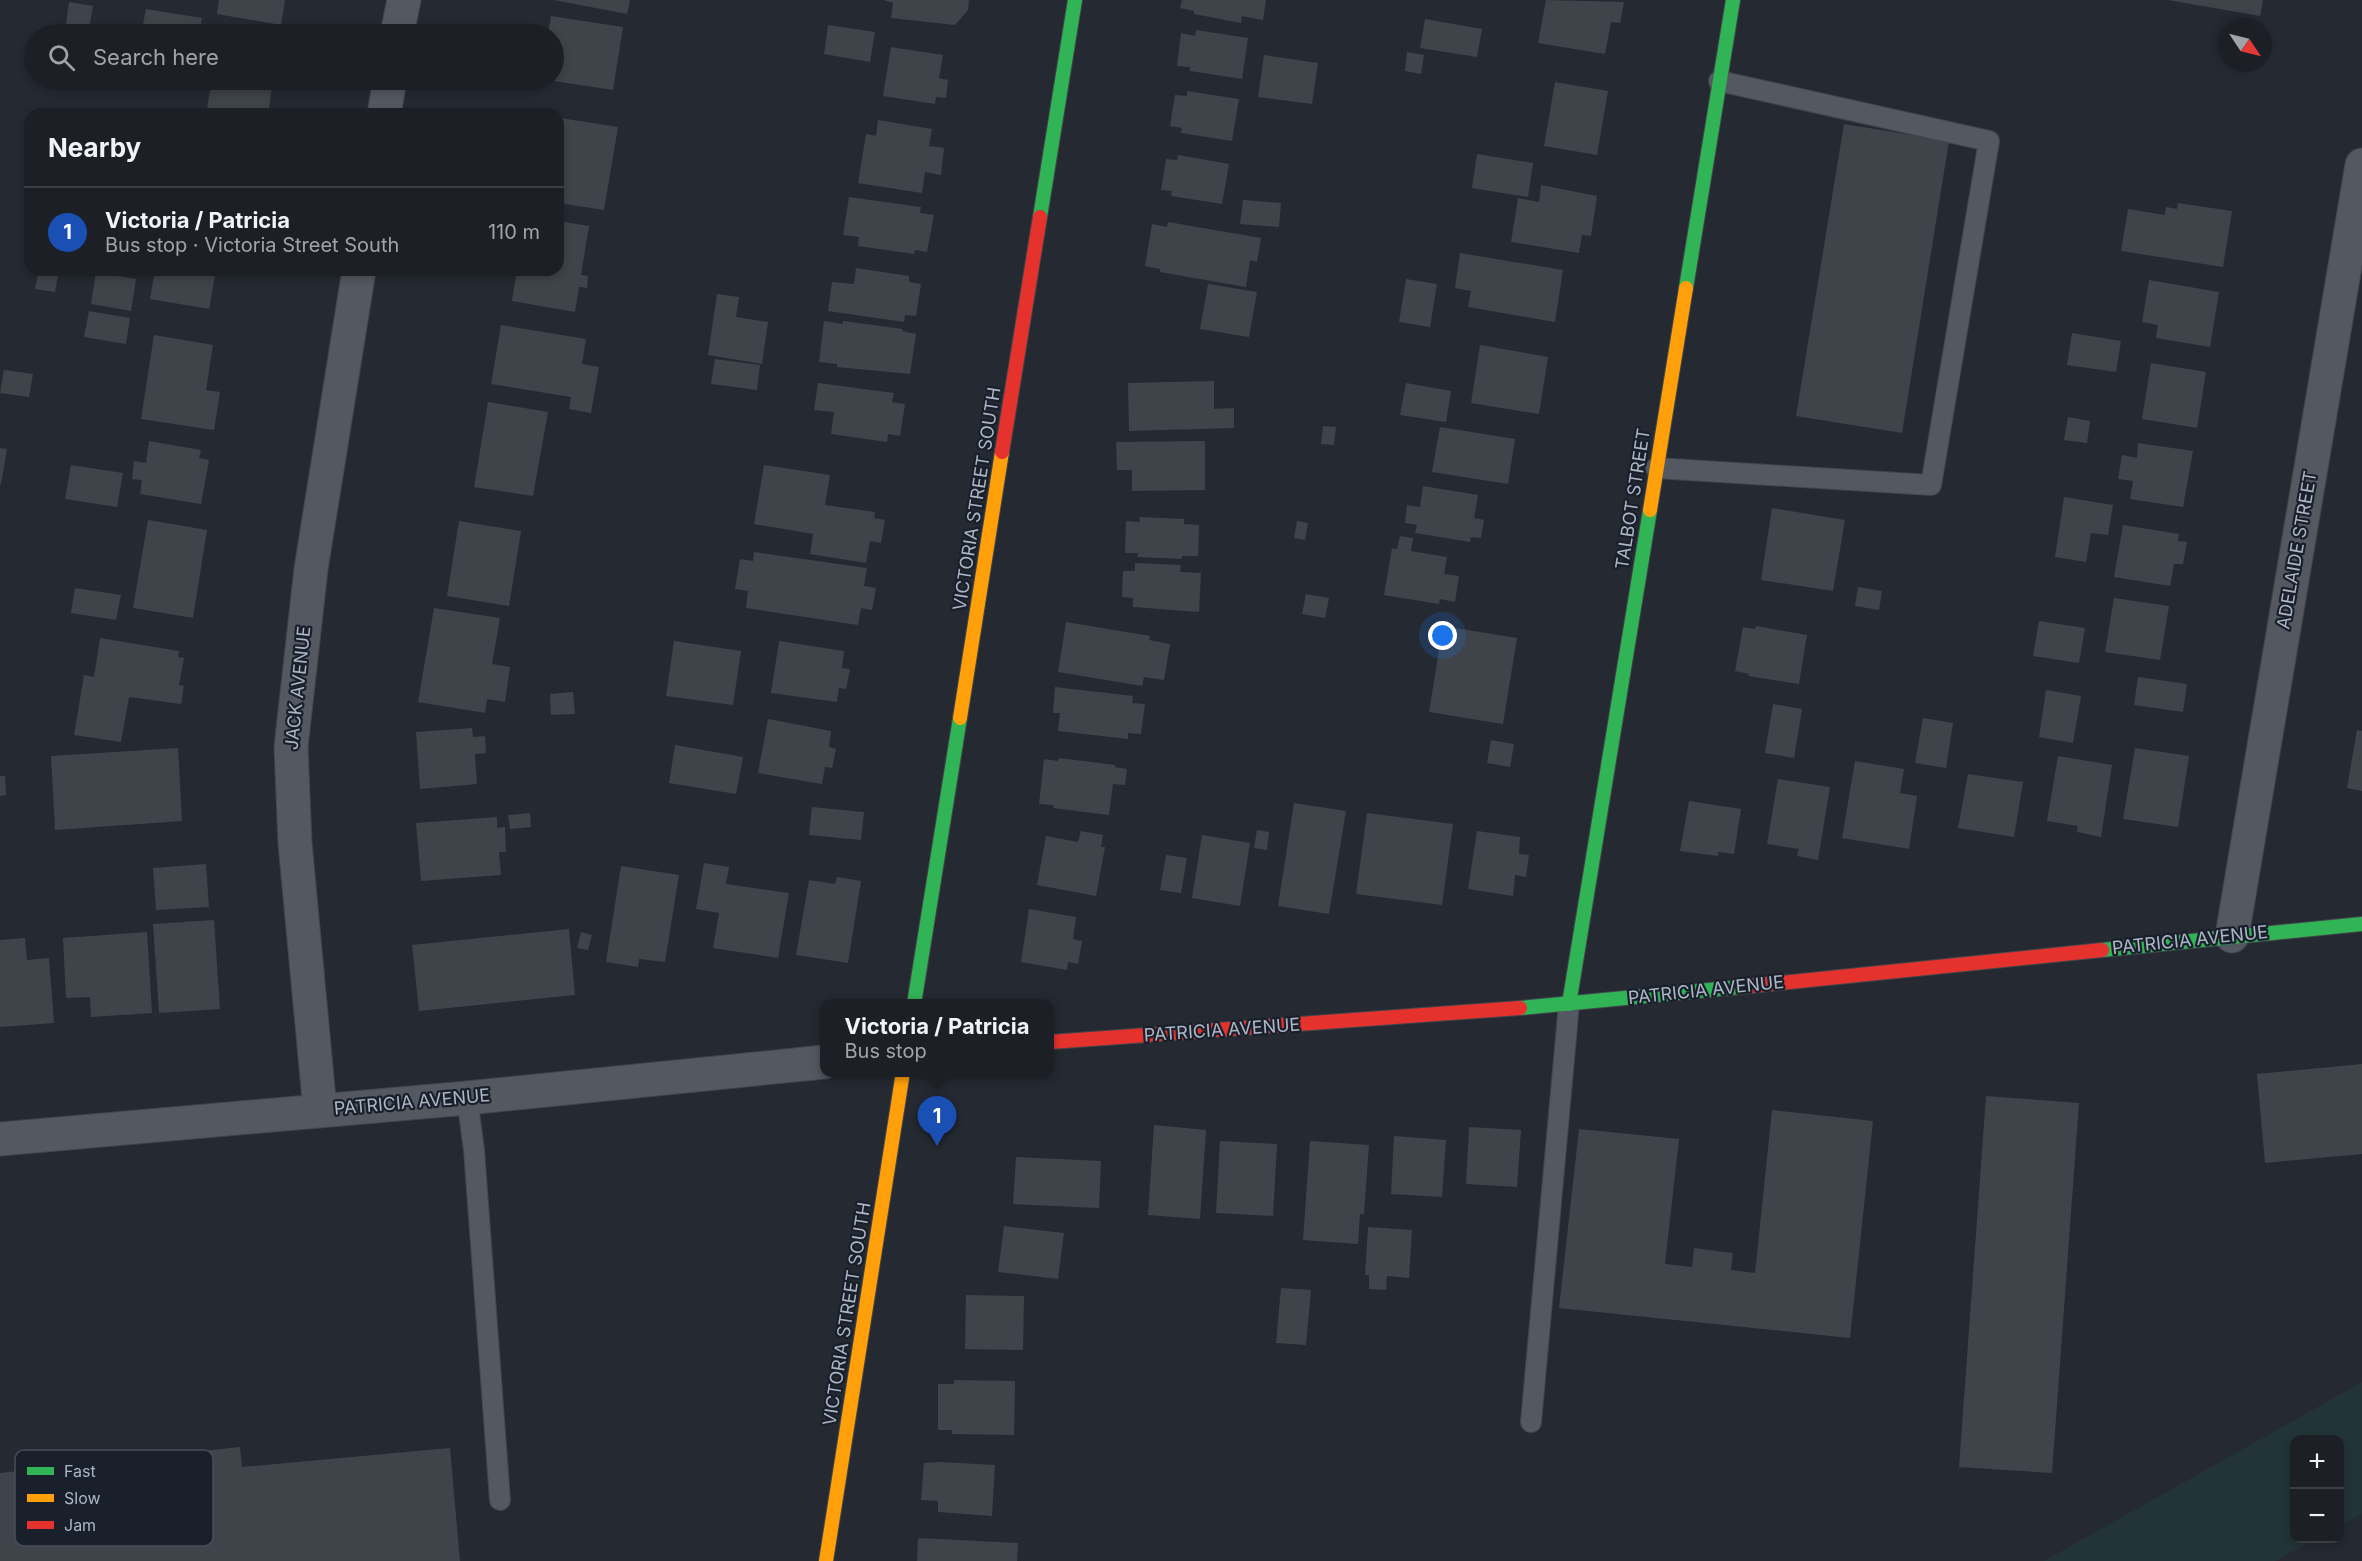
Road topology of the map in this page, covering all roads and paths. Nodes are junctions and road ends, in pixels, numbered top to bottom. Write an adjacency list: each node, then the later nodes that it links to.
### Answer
1 (404, 0): 4 (street)
2 (1075, 0): 13 (street, VICTORIA STREET SOUTH)
3 (1733, 0): 5 (street, TALBOT STREET)
4 (399, 24)
5 (1719, 81): 10 (street, TALBOT STREET); 10 (lane)
6 (388, 90): 7 (street)
7 (385, 108)
8 (2362, 165): 12 (street, ADELAIDE STREET)
9 (358, 276): 19 (street, JACK AVENUE)
10 (1656, 468): 14 (street, TALBOT STREET)
11 (2362, 924): 12 (street, PATRICIA AVENUE)
12 (2232, 936): 14 (street, PATRICIA AVENUE)
13 (915, 999)
14 (1569, 1004): 15 (street, PATRICIA AVENUE); 21 (lane)
15 (1054, 1042)
16 (820, 1063): 18 (street, PATRICIA AVENUE)
17 (902, 1077): 23 (street, VICTORIA STREET SOUTH)
18 (467, 1098): 19 (street, PATRICIA AVENUE); 22 (lane)
19 (320, 1110): 20 (street, PATRICIA AVENUE)
20 (0, 1139)
21 (1531, 1422)
22 (500, 1500)
23 (826, 1561)

